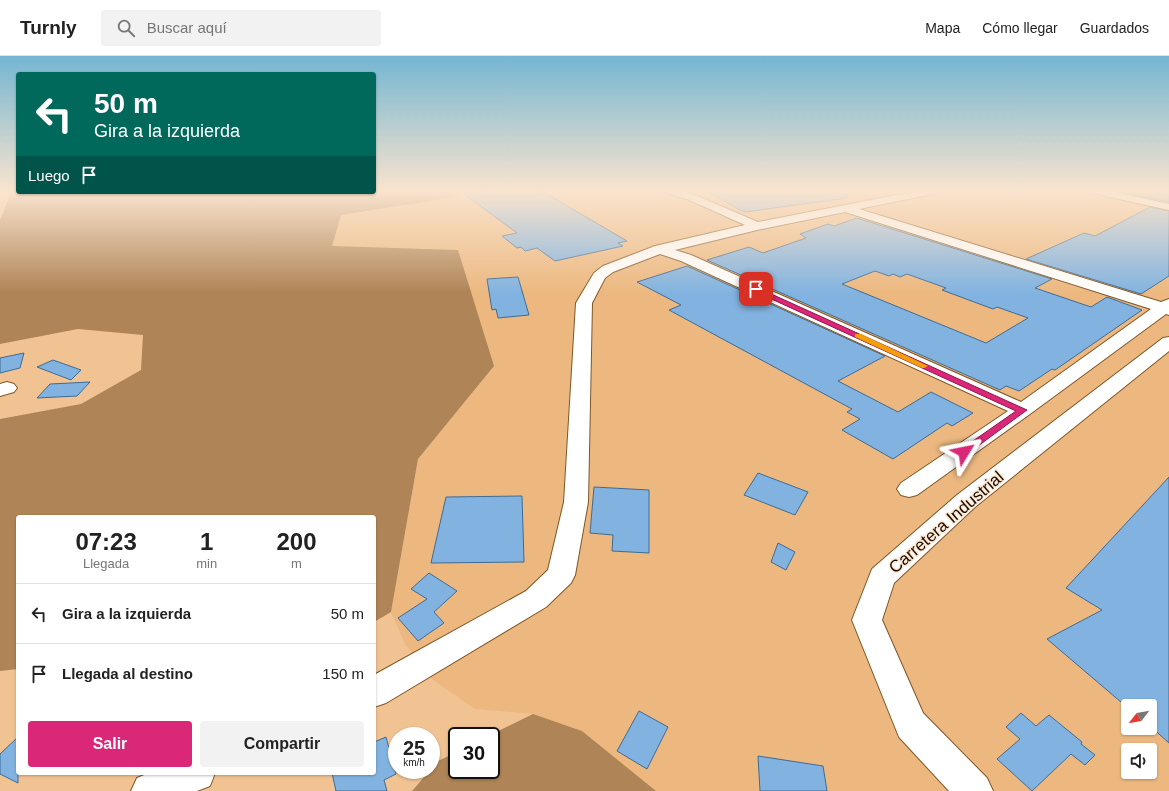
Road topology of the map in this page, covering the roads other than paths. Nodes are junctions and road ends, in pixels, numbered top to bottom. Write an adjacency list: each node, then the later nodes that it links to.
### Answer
1 (753, 224): 4 (street)
2 (765, 224): 4 (street)
3 (898, 224): 6 (street)
4 (757, 226): 5 (street)
5 (660, 249): 8 (street); 10 (street)
6 (1167, 307): 8 (street)
7 (1169, 342): 13 (street, Carretera Industrial)
8 (1022, 410): 9 (street)
9 (909, 489)
10 (376, 691)
11 (192, 775): 12 (street)
12 (150, 791)
13 (974, 791)

